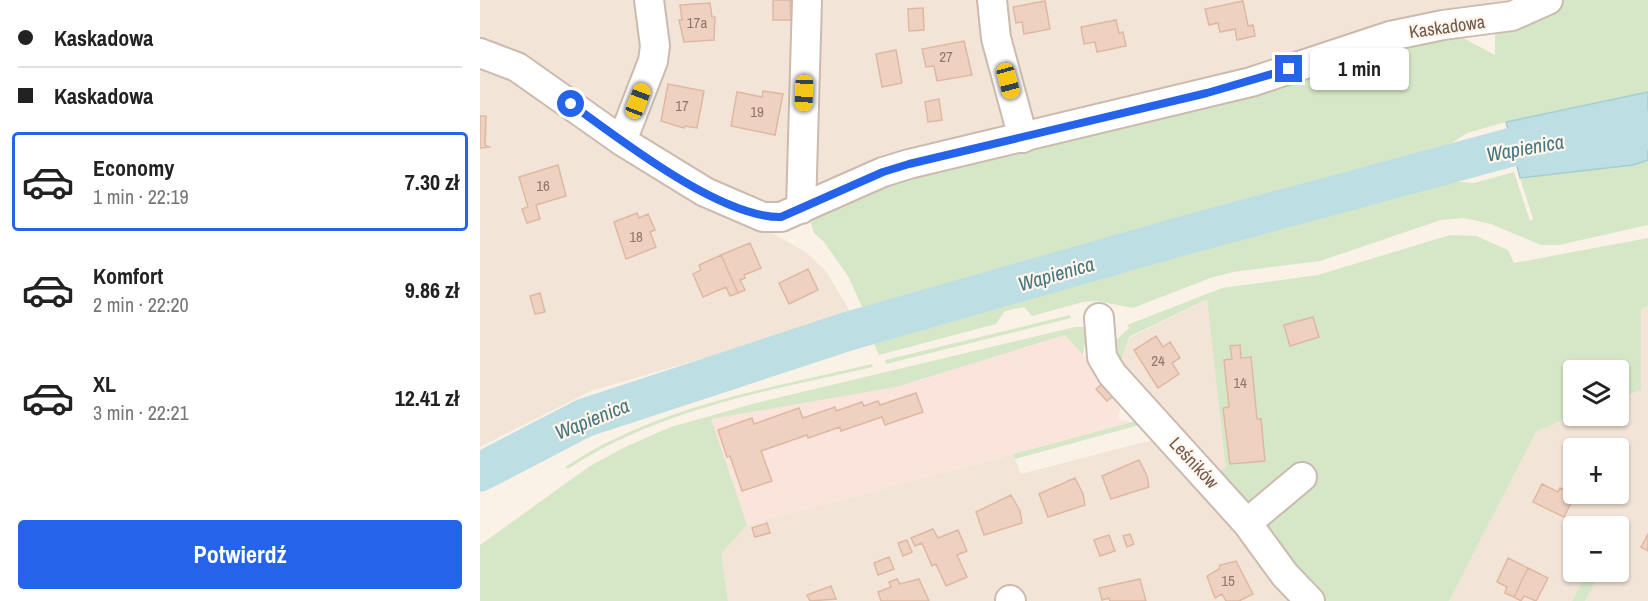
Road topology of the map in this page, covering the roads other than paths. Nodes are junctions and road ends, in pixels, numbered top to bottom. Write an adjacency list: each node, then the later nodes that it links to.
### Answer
1 (649, 0): 7 (street)
2 (807, 0): 8 (street)
3 (993, 0): 6 (street)
4 (1548, 0): 6 (street, Kaskadowa)
5 (480, 53): 7 (street, Kaskadowa)
6 (1023, 138): 8 (street, Kaskadowa)
7 (622, 141): 8 (street, Kaskadowa)
8 (801, 209)
9 (1099, 318): 11 (street, Leśników)
10 (1302, 477): 11 (street)
11 (1247, 523): 12 (street, Leśników)
12 (1310, 601)

